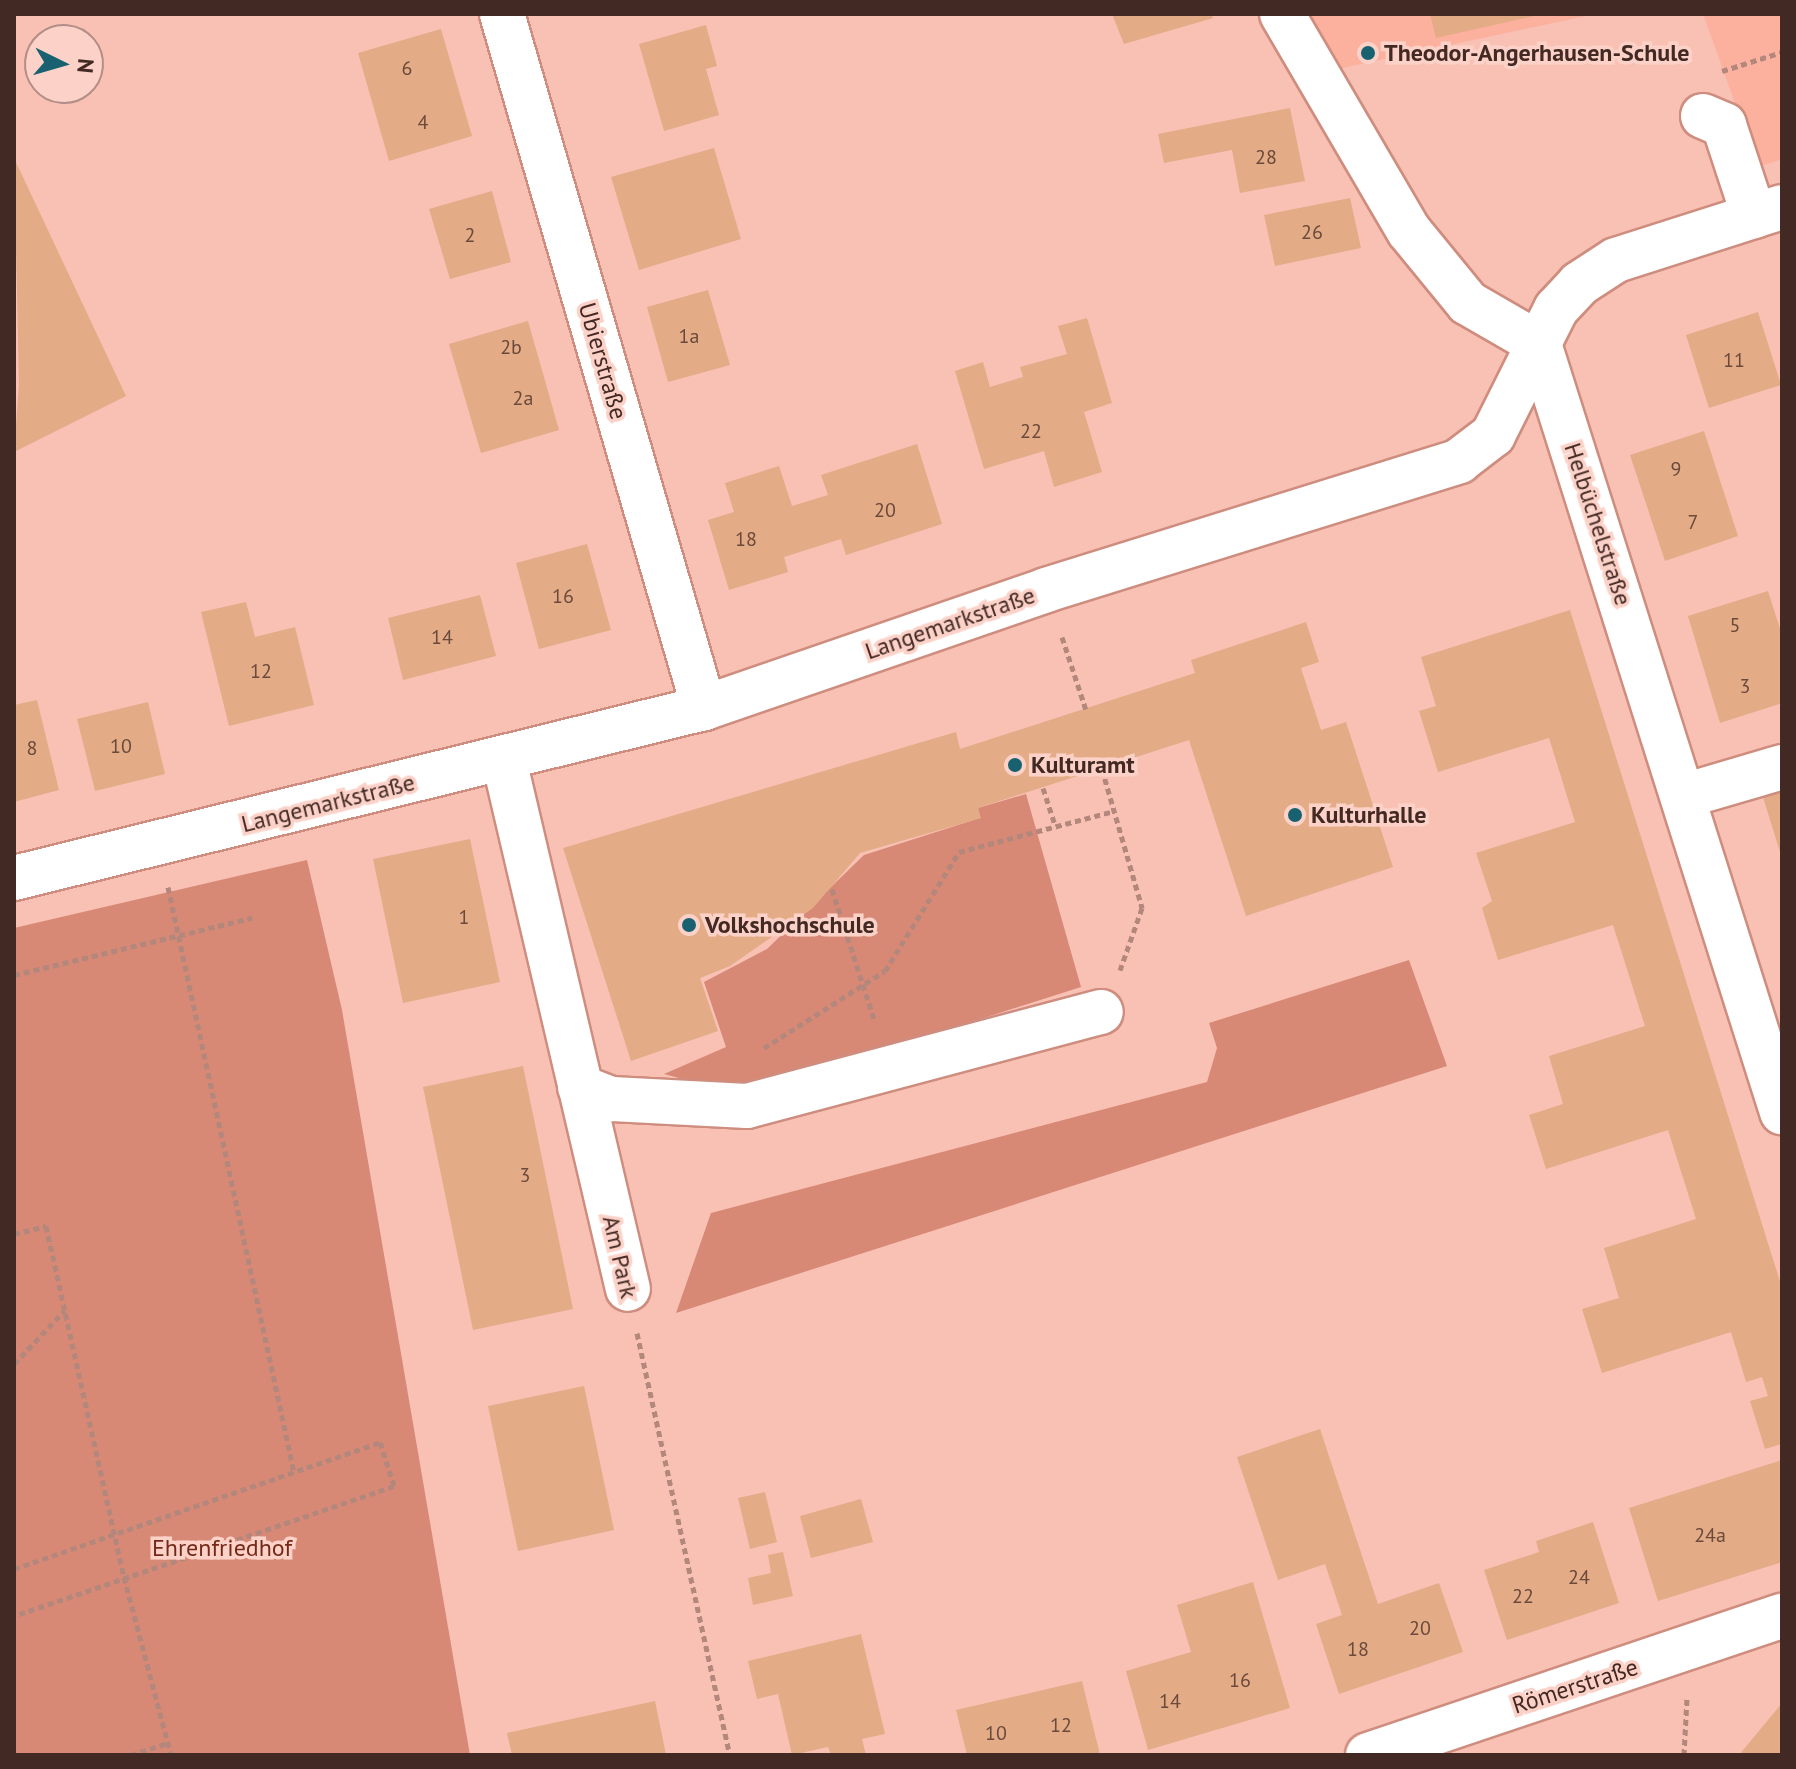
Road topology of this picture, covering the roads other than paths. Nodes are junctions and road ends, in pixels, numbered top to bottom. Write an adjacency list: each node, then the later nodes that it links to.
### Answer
1 (502, 14): 6 (street, Ubierstraße)
2 (1282, 14): 5 (street)
3 (1703, 116): 4 (street)
4 (1768, 212): 5 (street, Langemarkstraße)
5 (1539, 344): 6 (street, Langemarkstraße); 9 (street, Helbüchelstraße)
6 (704, 708): 7 (street, Langemarkstraße)
7 (504, 760): 10 (street, Langemarkstraße); 12 (street, Am Park)
8 (1782, 767): 9 (street)
9 (1687, 795): 13 (street, Helbüchelstraße)
10 (14, 878)
11 (1101, 1012): 12 (street)
12 (580, 1087): 14 (street, Am Park)
13 (1782, 1112)
14 (628, 1289)
15 (1782, 1616): 16 (street, Römerstraße)
16 (1368, 1755)

